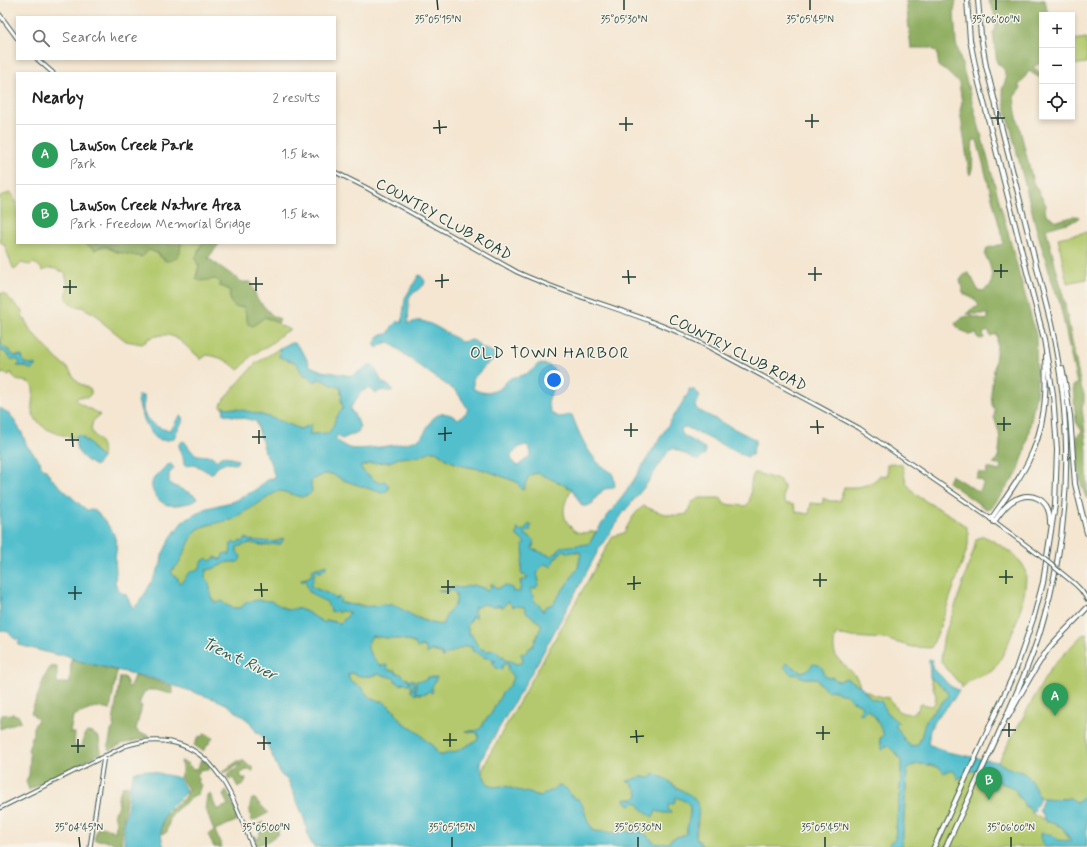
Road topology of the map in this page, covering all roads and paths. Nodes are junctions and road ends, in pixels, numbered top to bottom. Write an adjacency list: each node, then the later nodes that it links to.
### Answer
1 (967, 0): 8 (highway)
2 (978, 0): 9 (highway)
3 (0, 15): 4 (street)
4 (16, 37)
5 (38, 60): 6 (street)
6 (52, 72)
7 (336, 172): 10 (street, COUNTRY CLUB ROAD)
8 (1042, 332): 10 (highway); 12 (highway)
9 (1058, 356): 11 (highway); 17 (highway)
10 (993, 520): 12 (highway); 13 (street, COUNTRY CLUB ROAD, bridge)
11 (1087, 533)
12 (1043, 582): 22 (highway)
13 (1081, 590): 14 (street, COUNTRY CLUB ROAD); 15 (street, COUNTRY CLUB ROAD)
14 (1087, 593)
15 (1087, 599)
16 (1087, 608): 17 (highway)
17 (995, 742): 23 (highway)
18 (104, 756): 19 (street); 20 (street); 21 (street)
19 (0, 808)
20 (90, 847)
21 (253, 847)
22 (934, 847)
23 (946, 847)

